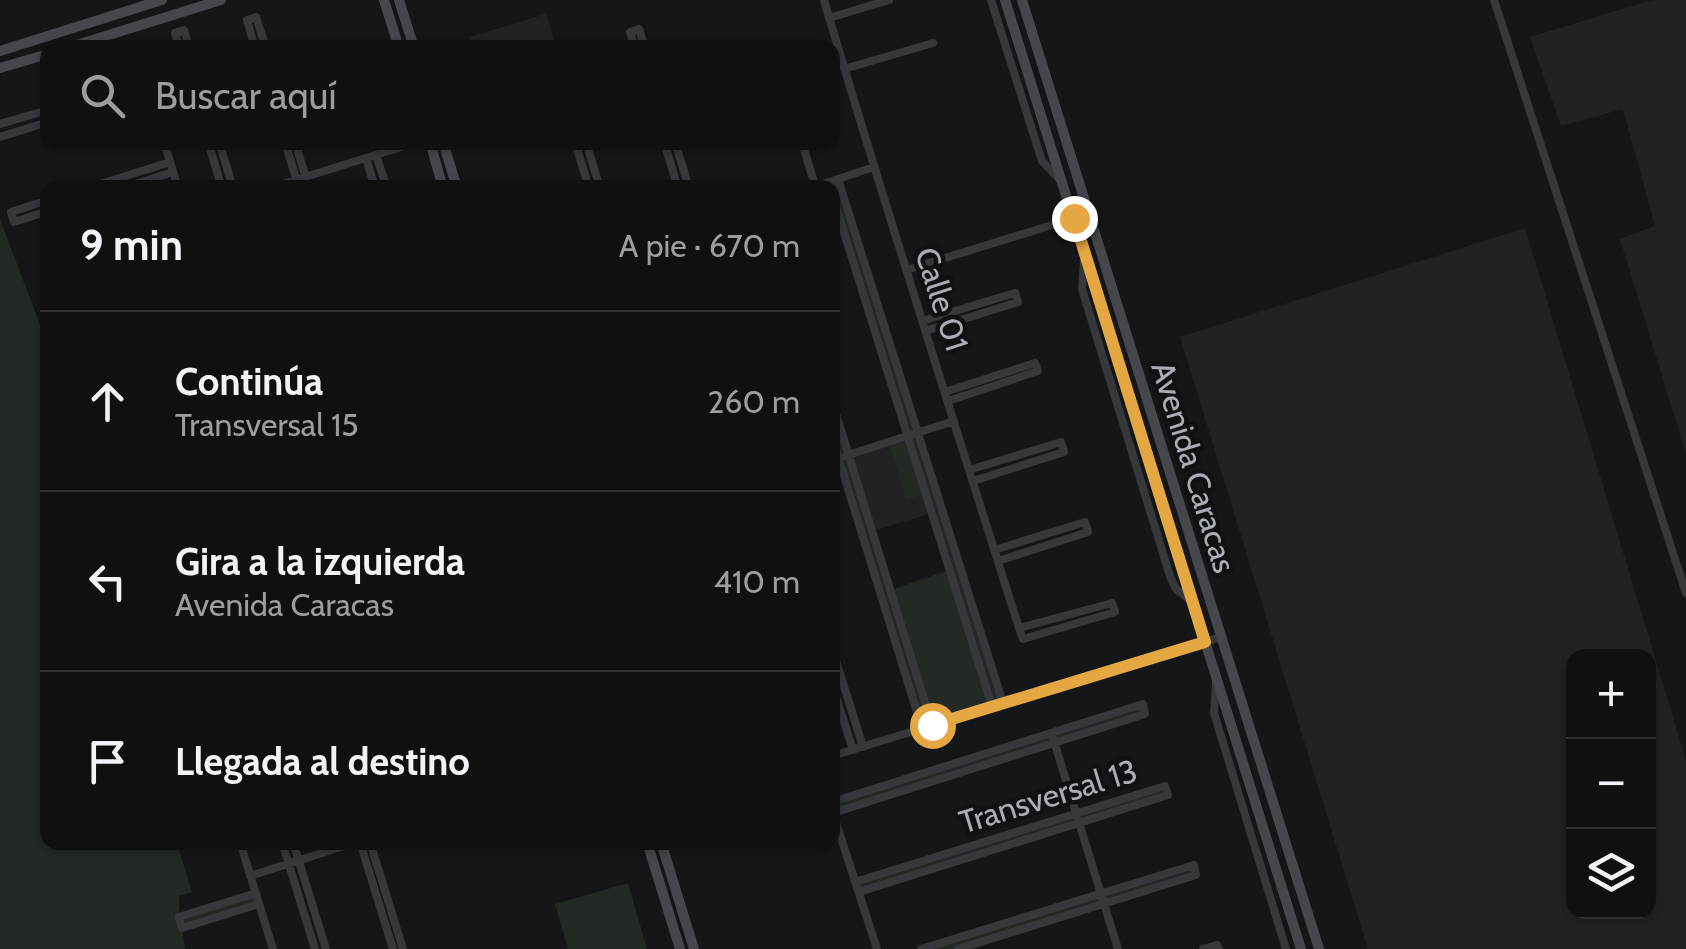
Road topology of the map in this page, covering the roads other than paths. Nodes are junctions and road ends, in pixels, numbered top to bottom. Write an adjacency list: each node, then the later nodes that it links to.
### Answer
1 (162, 0): 23 (street)
2 (221, 0): 12 (street)
3 (384, 0): 17 (street)
4 (399, 0): 18 (street)
5 (824, 0): 11 (street, Calle 01)
6 (888, 0): 11 (street)
7 (991, 0): 66 (street, Avenida Caracas)
8 (1006, 0): 66 (street, Avenida Caracas)
9 (1022, 0): 71 (street, Avenida Caracas)
10 (1494, 0): 92 (street)
11 (829, 18): 21 (street, Calle 01)
12 (93, 40)
13 (176, 40): 14 (street)
14 (187, 40)
15 (253, 40): 16 (street)
16 (263, 40)
17 (396, 40)
18 (412, 40)
19 (632, 40): 20 (street)
20 (642, 40)
21 (835, 40)
22 (933, 43): 27 (street)
23 (0, 51)
24 (840, 55): 27 (street, Calle 01)
25 (40, 56): 26 (street)
26 (0, 68)
27 (844, 69): 48 (street, Calle 01)
28 (40, 112): 29 (street)
29 (0, 124)
30 (40, 124): 31 (street)
31 (0, 137)
32 (167, 150): 47 (street)
33 (210, 150): 52 (street)
34 (221, 150): 53 (street)
35 (288, 150): 54 (street)
36 (297, 150): 55 (street)
37 (392, 150): 45 (street)
38 (432, 150): 59 (street)
39 (445, 150): 60 (street)
40 (577, 150): 61 (street)
41 (588, 150): 62 (street)
42 (666, 150): 63 (street)
43 (677, 150): 64 (street)
44 (804, 150): 65 (street)
45 (376, 155): 46 (street); 58 (street)
46 (366, 158): 56 (street); 57 (street)
47 (172, 167): 49 (street); 50 (street); 51 (street)
48 (874, 167): 67 (street); 73 (street, Calle 01)
49 (120, 180)
50 (142, 180)
51 (176, 180)
52 (220, 180)
53 (230, 180)
54 (300, 180)
55 (300, 180)
56 (303, 180)
57 (373, 180)
58 (384, 180)
59 (441, 180)
60 (455, 180)
61 (587, 180)
62 (598, 180)
63 (676, 180)
64 (687, 180)
65 (811, 180)
66 (1062, 181): 72 (street, Avenida Caracas)
67 (840, 183)
68 (40, 203): 70 (street)
69 (841, 203): 76 (street)
70 (40, 214)
71 (1088, 214): 72 (street); 94 (street, Avenida Caracas)
72 (1074, 218): 73 (street); 95 (street, Avenida Caracas)
73 (906, 270): 74 (street, Calle 01)
74 (922, 320): 75 (street, Calle 01); 75 (street)
75 (926, 331): 77 (street, Calle 01)
76 (900, 393): 80 (street); 81 (street)
77 (946, 397): 77 (street); 78 (street, Calle 01)
78 (954, 421): 80 (street); 85 (street, Calle 01)
79 (840, 426): 82 (street)
80 (918, 433): 81 (street); 89 (street)
81 (908, 436): 82 (street); 90 (street)
82 (849, 454): 83 (street); 91 (street)
83 (840, 457)
84 (840, 469): 91 (street)
85 (969, 470): 86 (street, Calle 01); 86 (street)
86 (973, 481): 87 (street, Calle 01)
87 (994, 550): 88 (street, Calle 01); 88 (street)
88 (998, 561): 93 (street, Calle 01)
89 (960, 566): 90 (street); 96 (street)
90 (950, 570): 97 (street)
91 (885, 592): 103 (street)
92 (1686, 593)
93 (1019, 628): 93 (street, Calle 01)
94 (1221, 637): 95 (street); 145 (street, Avenida Caracas)
95 (1205, 642): 99 (street, Avenida Caracas); 100 (street)
96 (988, 655): 97 (street); 100 (street)
97 (977, 658): 101 (street)
98 (840, 673): 105 (street)
99 (1216, 678): 143 (street, Avenida Caracas); 144 (street, Avenida Caracas)
100 (1003, 703): 101 (street)
101 (992, 706): 103 (street)
102 (840, 709): 106 (street)
103 (927, 727): 105 (street)
104 (1053, 738): 104 (street); 108 (street); 111 (street)
105 (863, 746): 106 (street)
106 (853, 750): 107 (street)
107 (840, 754)
108 (889, 790): 109 (street); 110 (street)
109 (840, 800)
110 (840, 808)
111 (1077, 818): 111 (street, Transversal 13); 123 (street, Transversal 13); 125 (street)
112 (840, 833): 123 (street)
113 (242, 850): 122 (street)
114 (287, 850): 121 (street)
115 (293, 850): 121 (street)
116 (332, 850): 121 (street)
117 (361, 850): 133 (street)
118 (372, 850): 134 (street)
119 (649, 850): 135 (street)
120 (663, 850): 136 (street)
121 (294, 862): 122 (street); 131 (street); 132 (street)
122 (250, 876): 124 (street)
123 (857, 887): 137 (street)
124 (256, 893): 126 (street); 126 (street)
125 (1102, 899): 125 (street); 127 (street); 128 (street); 129 (street)
126 (259, 904): 130 (street)
127 (992, 927): 128 (street); 138 (street)
128 (994, 938): 139 (street)
129 (1117, 947): 140 (street)
130 (273, 949)
131 (316, 949)
132 (326, 949)
133 (393, 949)
134 (403, 949)
135 (680, 949)
136 (694, 949)
137 (877, 949)
138 (921, 949)
139 (958, 949)
140 (1104, 949)
141 (1204, 949): 142 (street)
142 (1219, 949)
143 (1286, 949)
144 (1301, 949)
145 (1319, 949)

